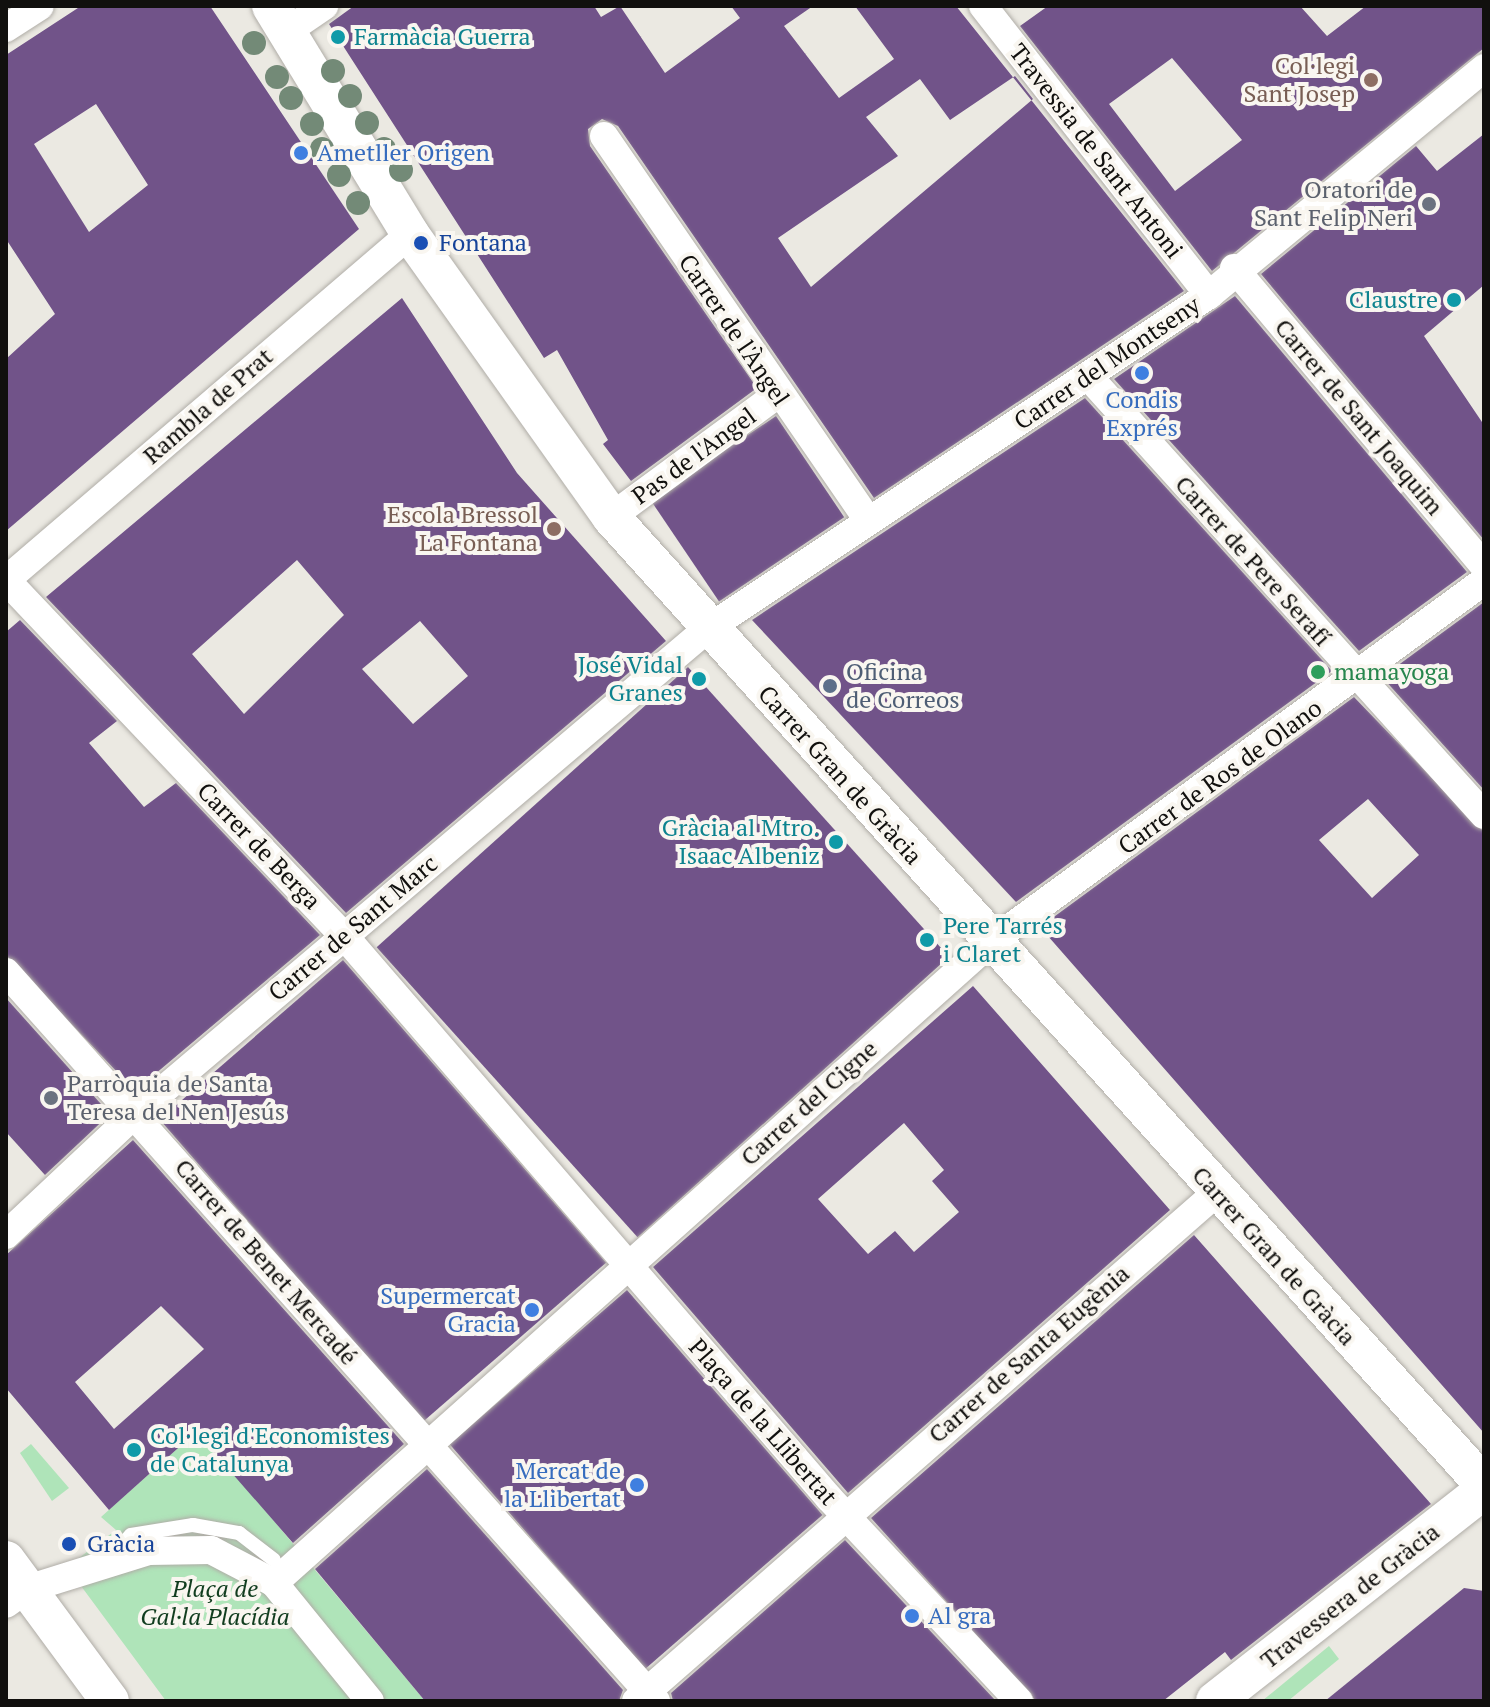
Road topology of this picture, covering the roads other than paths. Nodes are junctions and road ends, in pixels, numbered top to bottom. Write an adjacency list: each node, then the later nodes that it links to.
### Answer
1 (40, 6): 5 (street)
2 (324, 6): 4 (street)
3 (989, 8): 10 (street, Travessia de Sant Antoni)
4 (277, 20): 8 (street, Carrer Gran de Gràcia)
5 (6, 28)
6 (1484, 68): 9 (street, Carrer del Montseny)
7 (604, 136): 12 (street, Carrer de l'Àngel)
8 (410, 234): 13 (street, Carrer Gran de Gràcia); 16 (street, Rambla de Prat)
9 (1234, 268): 10 (street, Carrer del Montseny); 15 (street, Carrer de Sant Joaquim)
10 (1209, 295): 11 (street, Carrer del Montseny)
11 (1088, 376): 14 (street, Carrer del Montseny); 19 (street, Carrer de Pere Serafí)
12 (778, 394): 13 (street, Pas de l'Angel); 14 (street, Carrer de l'Àngel)
13 (611, 517): 18 (street, Carrer Gran de Gràcia)
14 (869, 521): 18 (street, Carrer del Montseny)
15 (1484, 566)
16 (6, 580): 21 (street, Carrer de Berga)
17 (1484, 581): 19 (street, Carrer de Ros de Olano)
18 (707, 629): 21 (street, Carrer de Sant Marc); 22 (street, Carrer Gran de Gràcia)
19 (1358, 679): 20 (street, Carrer de Pere Serafí); 22 (street, Carrer de Ros de Olano)
20 (1483, 812)
21 (344, 935): 24 (street, Carrer de Sant Marc); 27 (street, Carrer de Berga)
22 (992, 941): 25 (street, Carrer Gran de Gràcia); 27 (street, Carrer del Cigne)
23 (6, 972): 24 (street, Carrer de Benet Mercadé)
24 (135, 1114): 26 (street, Carrer de Sant Marc); 28 (street, Carrer de Benet Mercadé)
25 (1215, 1194): 29 (street, Carrer Gran de Gràcia); 30 (street, Carrer de Santa Eugènia)
26 (6, 1235)
27 (627, 1266): 28 (street); 30 (street, Plaça de la Llibertat)
28 (428, 1446): 31 (street); 33 (street, Plaça de la Llibertat)
29 (1484, 1487): 37 (street, Travessera de Gràcia)
30 (843, 1514): 33 (street, Plaça de la Llibertat); 36 (street)
31 (274, 1571): 32 (street); 35 (street)
32 (13, 1584): 34 (street)
33 (647, 1698)
34 (110, 1701)
35 (370, 1701)
36 (1019, 1701)
37 (1215, 1701)

